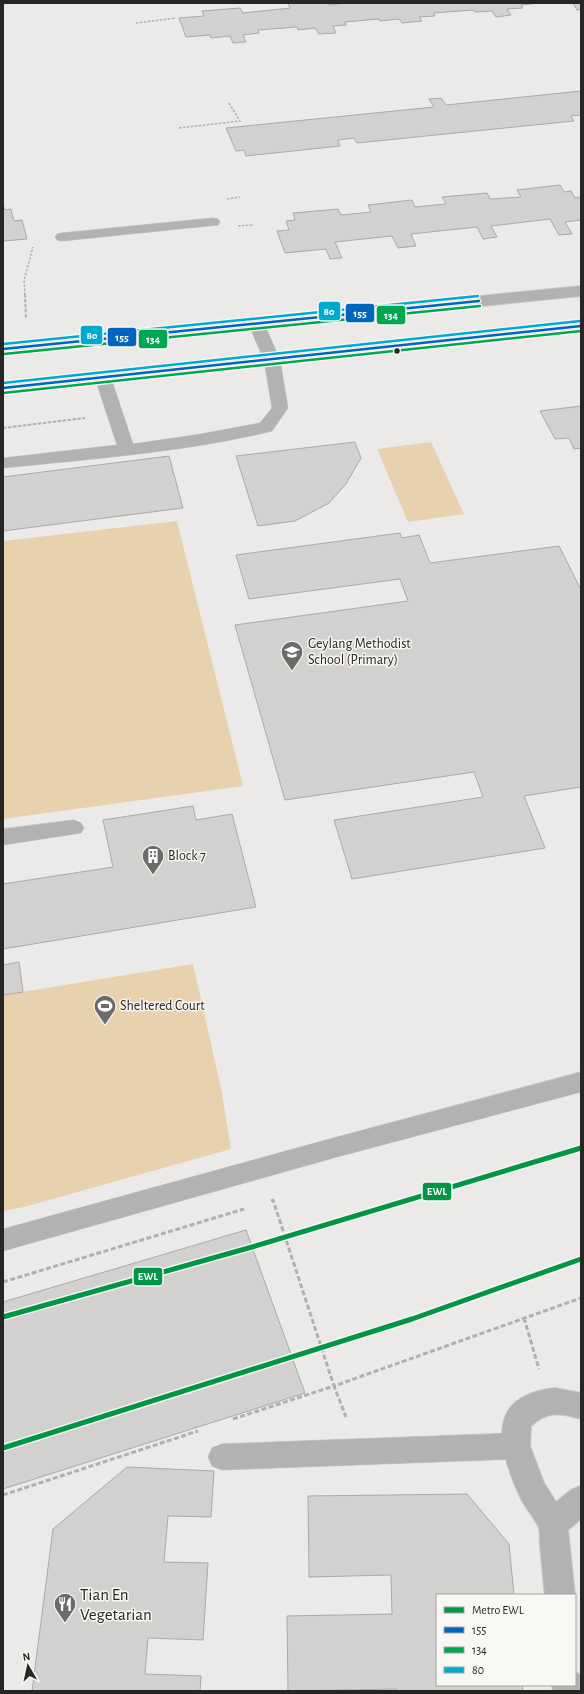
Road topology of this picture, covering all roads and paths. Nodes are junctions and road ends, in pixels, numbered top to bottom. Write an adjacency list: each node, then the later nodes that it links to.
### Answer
1 (176, 18): 2 (path)
2 (136, 23)
3 (229, 103): 4 (path)
4 (179, 128)
5 (214, 222): 6 (lane)
6 (62, 237)
7 (33, 247): 9 (path)
8 (581, 291): 10 (main road)
9 (26, 319)
10 (256, 323): 12 (main road); 13 (lane)
11 (581, 326): 13 (main road)
12 (3, 348)
13 (272, 360): 14 (main road); 16 (lane)
14 (103, 378): 15 (main road); 16 (lane)
15 (3, 388)
16 (127, 450): 17 (lane)
17 (3, 463)
18 (74, 828): 19 (lane)
19 (3, 837)
20 (581, 1082): 23 (lane)
21 (266, 1203): 26 (path)
22 (251, 1207): 24 (path)
23 (3, 1240)
24 (3, 1282)
25 (581, 1298): 26 (path)
26 (524, 1318): 27 (path)
27 (548, 1401): 28 (street); 29 (street)
28 (581, 1406)
29 (516, 1446): 30 (lane); 32 (street)
30 (222, 1457)
31 (581, 1500): 32 (street)
32 (553, 1524): 33 (street)
33 (560, 1594)

